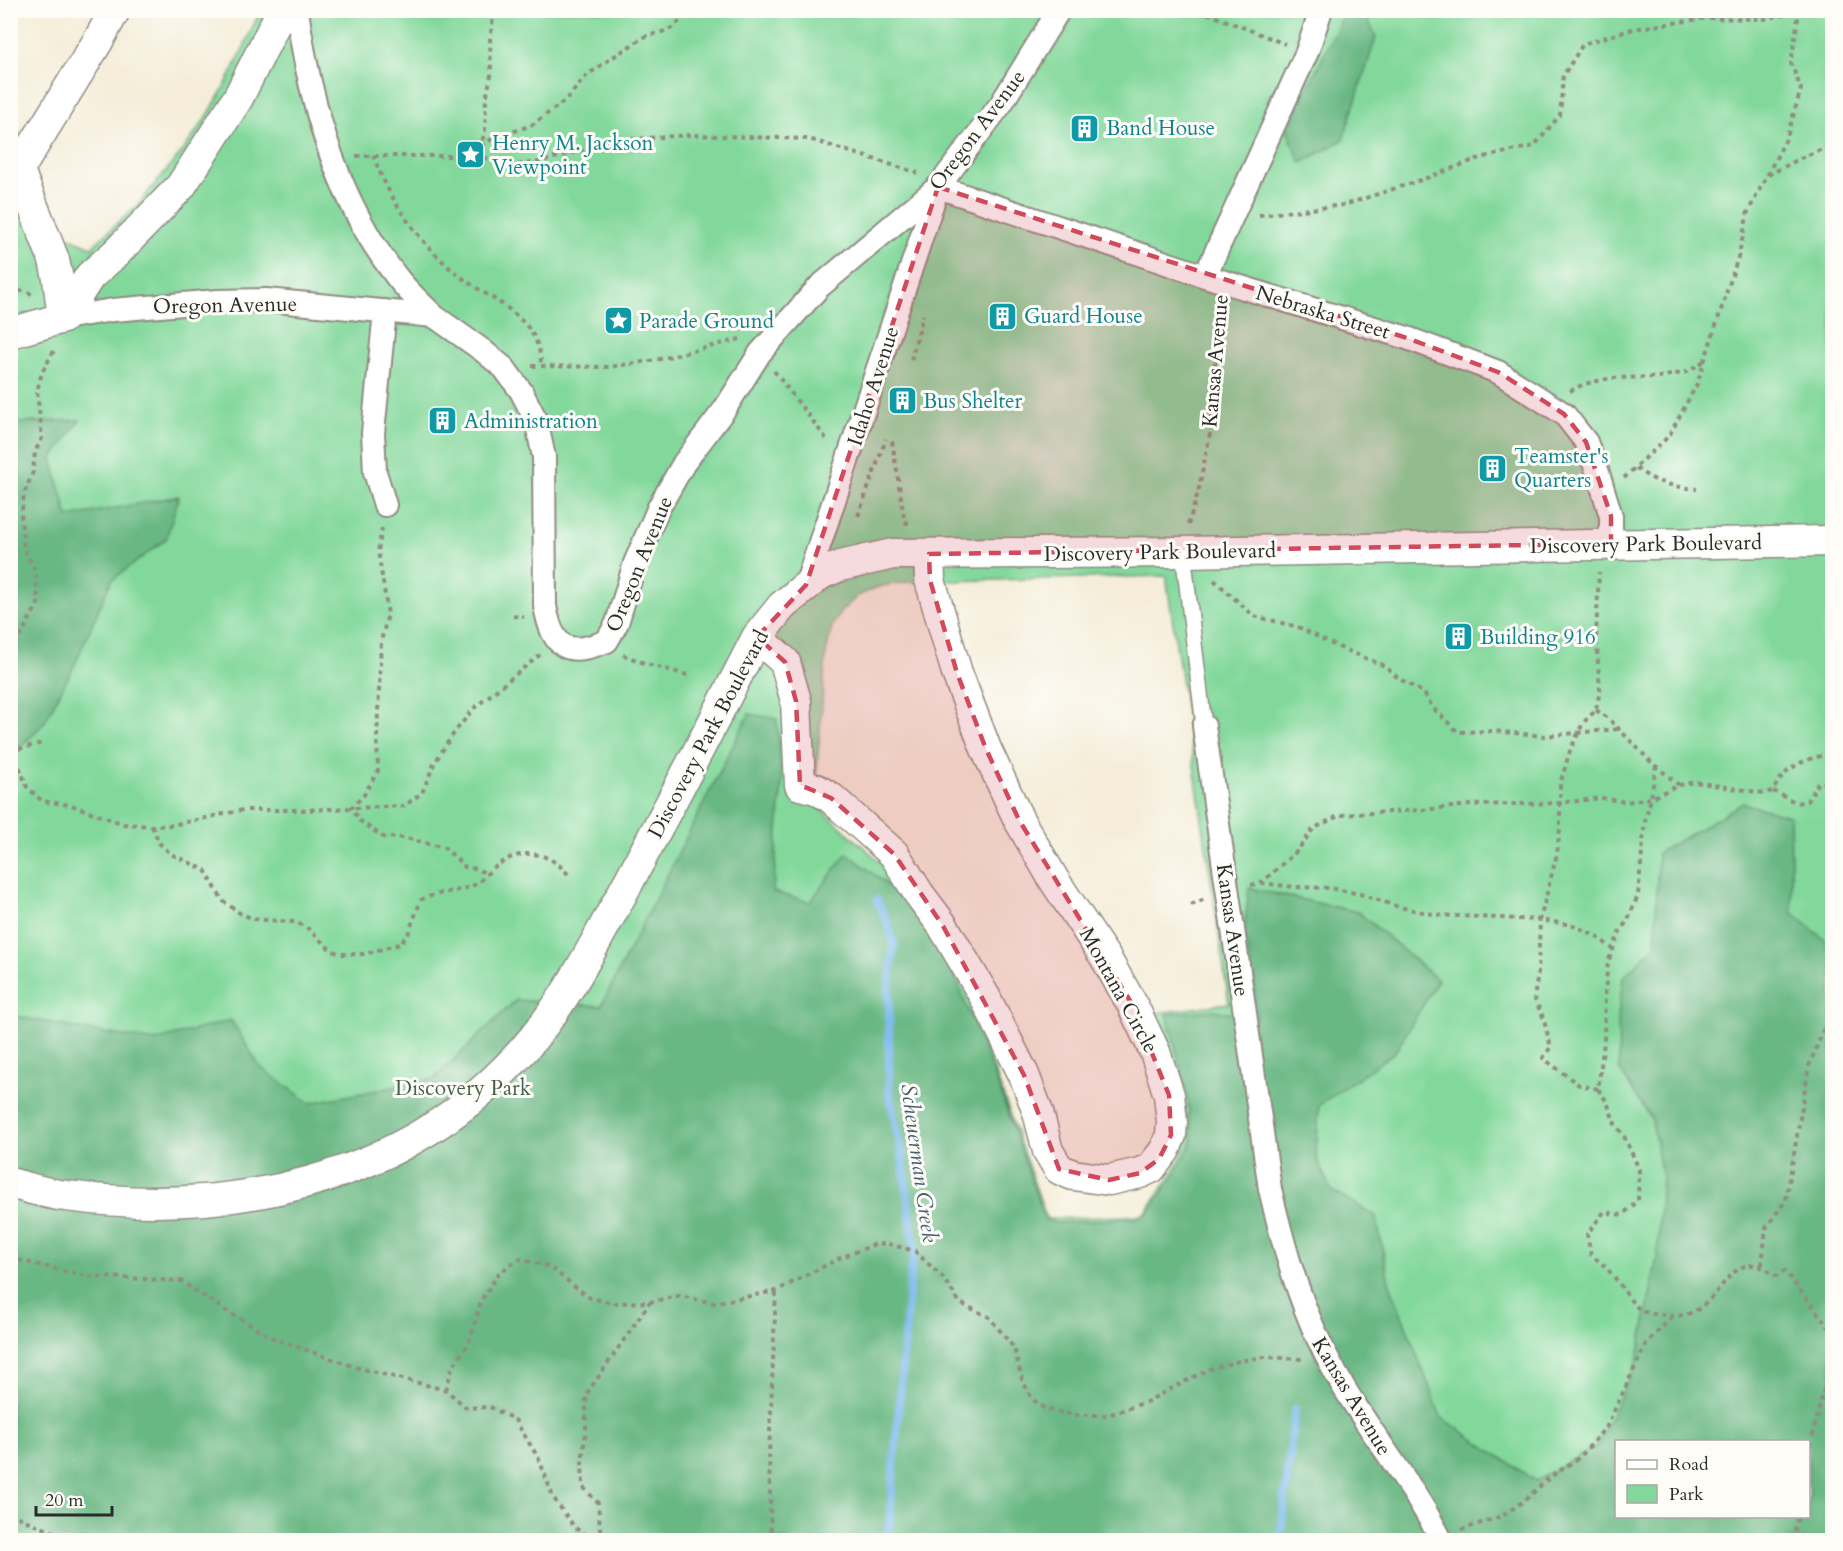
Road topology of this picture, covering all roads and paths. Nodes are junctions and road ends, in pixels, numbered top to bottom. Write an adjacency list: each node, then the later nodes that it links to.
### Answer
1 (115, 10): 17 (street)
2 (282, 10): 25 (street)
3 (297, 10): 16 (street)
4 (494, 10): 12 (path)
5 (693, 10): 12 (path)
6 (1059, 10): 19 (street, Oregon Avenue)
7 (1199, 10): 10 (path)
8 (1321, 10): 20 (street, Kansas Avenue)
9 (1799, 11): 18 (path); 20 (path)
10 (1286, 44)
11 (1833, 146): 18 (path)
12 (481, 147): 14 (path); 15 (path)
13 (373, 155): 14 (path); 16 (path); 30 (path)
14 (468, 156): 15 (path)
15 (484, 157): 19 (path)
16 (331, 158): 24 (street)
17 (15, 159): 25 (street)
18 (1768, 175): 29 (path)
19 (938, 187): 21 (street, Nebraska Street); 27 (street, Oregon Avenue); 35 (street, Idaho Avenue)
20 (1231, 218): 21 (street, Kansas Avenue)
21 (1214, 278): 32 (street, Nebraska Street); 44 (path, Kansas Avenue)
22 (925, 309): 28 (path)
23 (385, 311): 24 (street, Oregon Avenue); 25 (street, Oregon Avenue); 39 (street)
24 (434, 316): 31 (street, Oregon Avenue)
25 (63, 318): 26 (street); 50 (path)
26 (10, 333)
27 (753, 345): 30 (path); 35 (path); 48 (street, Oregon Avenue)
28 (910, 360)
29 (1704, 360): 32 (path); 36 (path)
30 (542, 366): 31 (path)
31 (504, 368): 48 (street, Oregon Avenue)
32 (1552, 406): 38 (street, Nebraska Street)
33 (886, 439): 40 (path)
34 (892, 441): 43 (path)
35 (847, 466): 46 (street, Idaho Avenue)
36 (1636, 468): 37 (path); 38 (path)
37 (1696, 489)
38 (1604, 493): 42 (street, Nebraska Street)
39 (385, 505): 65 (path)
40 (858, 516)
41 (1833, 541): 42 (street, Discovery Park Boulevard)
42 (1605, 544): 44 (street, Discovery Park Boulevard); 52 (path)
43 (921, 545): 44 (street, Discovery Park Boulevard); 46 (street, Discovery Park Boulevard); 47 (street, Montana Circle)
44 (1183, 552): 53 (lane, Kansas Avenue)
45 (1208, 575): 55 (path)
46 (806, 585): 47 (street, Discovery Park Boulevard)
47 (757, 637): 75 (street, Discovery Park Boulevard)
48 (556, 639): 65 (path)
49 (619, 654): 51 (path)
50 (10, 662)
51 (691, 676)
52 (1596, 710): 54 (path); 55 (path)
53 (1204, 726): 82 (street, Kansas Avenue)
54 (1618, 729): 55 (path); 59 (path)
55 (1578, 733): 64 (path)
56 (43, 743): 57 (path)
57 (10, 751): 66 (path)
58 (1833, 754): 62 (path)
59 (1656, 765): 60 (path); 63 (path)
60 (1679, 784): 62 (path); 63 (path)
61 (1833, 784): 62 (path)
62 (1773, 791)
63 (1651, 798): 64 (path); 72 (path)
64 (1560, 803): 69 (path); 71 (path)
65 (351, 808): 66 (path); 67 (path)
66 (152, 826): 67 (path)
67 (487, 874): 68 (path)
68 (571, 878)
69 (1261, 883): 70 (path); 71 (path)
70 (1240, 886)
71 (1540, 920): 72 (path); 74 (path)
72 (1613, 949): 74 (path)
73 (1833, 1022): 77 (path)
74 (1598, 1089): 80 (path)
75 (10, 1183)
76 (10, 1258): 84 (path)
77 (1762, 1265): 80 (path); 81 (path)
78 (776, 1291): 79 (path); 82 (path); 92 (path)
79 (650, 1302): 84 (path); 91 (path)
80 (1673, 1317): 88 (path)
81 (1833, 1331)
82 (1330, 1364): 88 (street, Kansas Avenue)
83 (1833, 1367): 85 (path)
84 (446, 1390): 90 (path)
85 (1810, 1450)
86 (10, 1512): 89 (path)
87 (1798, 1518): 93 (path)
88 (1440, 1538)
89 (72, 1540)
90 (595, 1540)
91 (601, 1540)
92 (771, 1540)
93 (1793, 1540)

